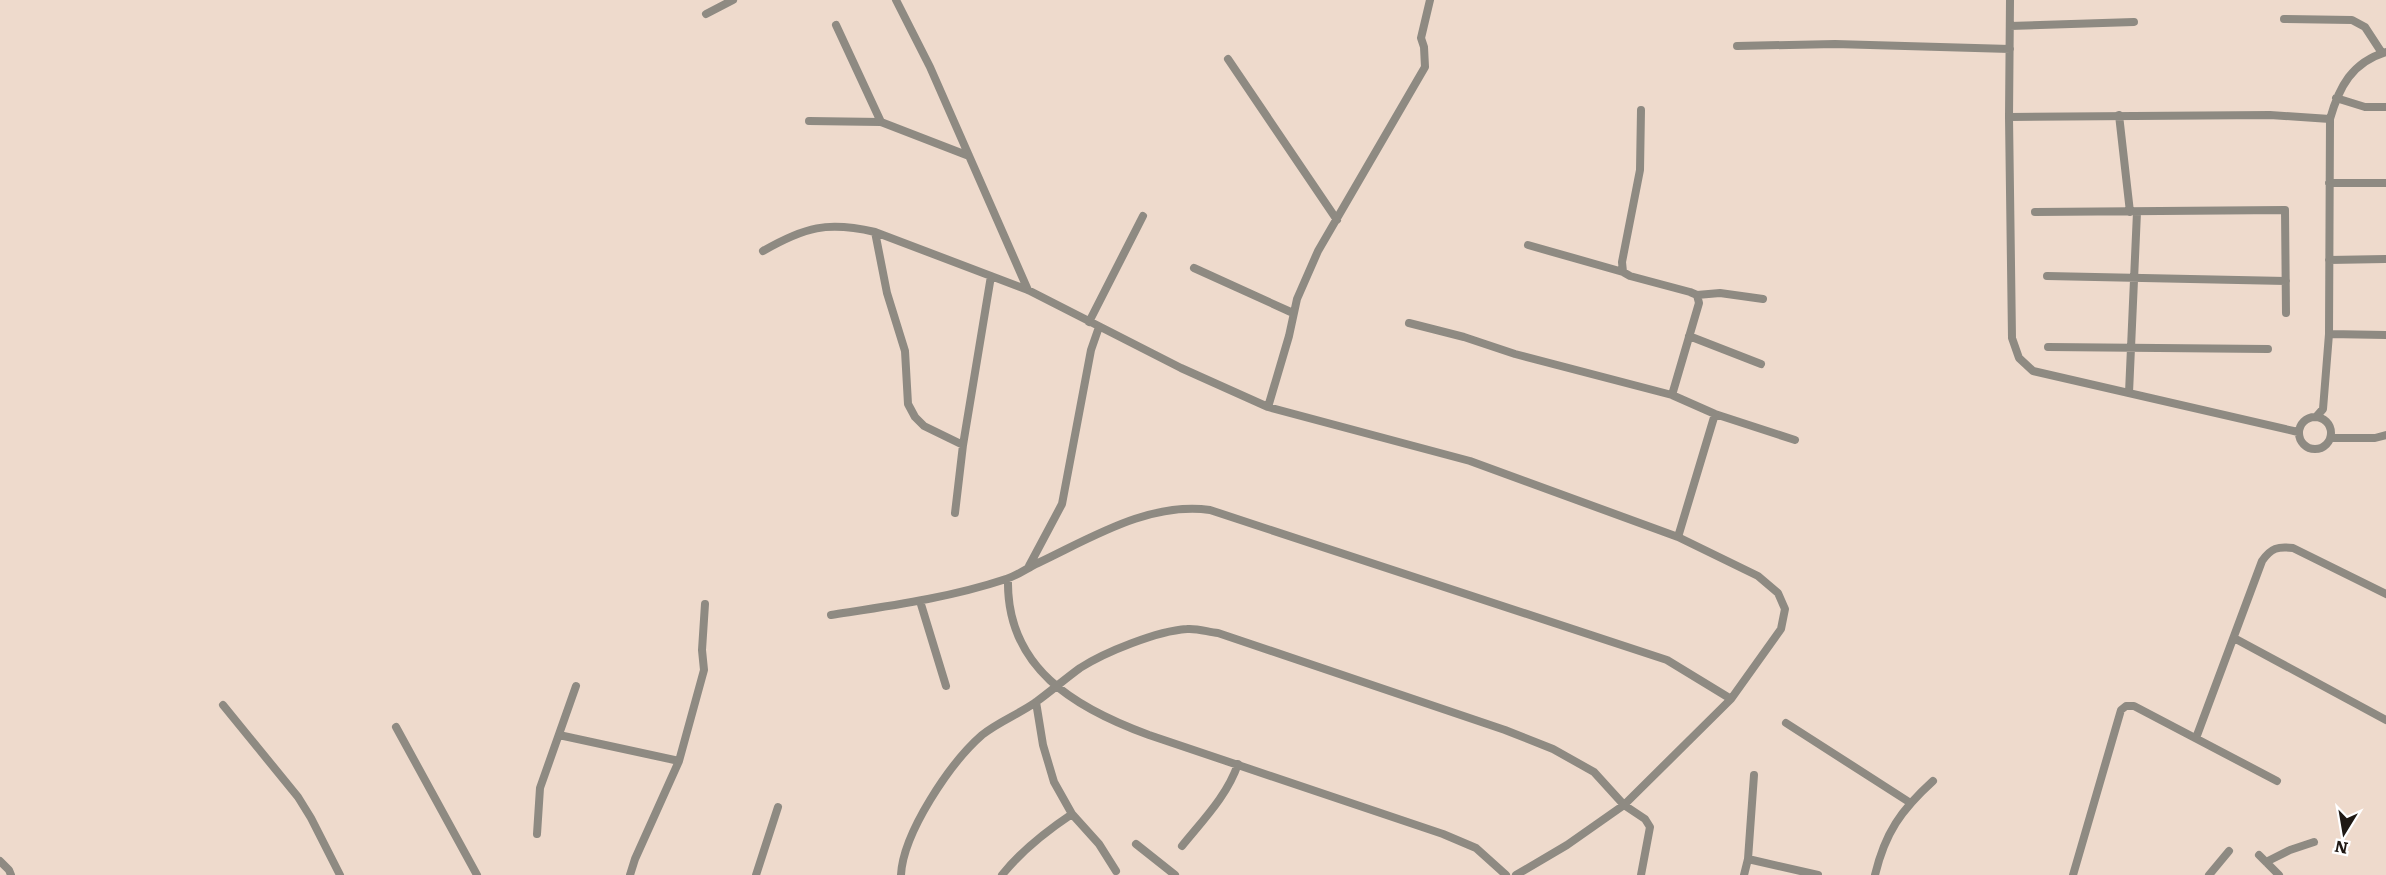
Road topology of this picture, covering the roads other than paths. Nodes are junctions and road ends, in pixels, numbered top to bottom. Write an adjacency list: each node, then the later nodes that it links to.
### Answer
1 (733, 0): 5 (street)
2 (896, 0): 22 (street)
3 (1430, 0): 28 (street)
4 (2010, 0): 9 (street)
5 (706, 14)
6 (2284, 19): 12 (street)
7 (2134, 22): 9 (street)
8 (836, 25): 21 (street)
9 (2010, 26): 11 (street)
10 (1737, 46): 11 (street)
11 (2010, 49): 18 (street)
12 (2384, 52): 14 (street)
13 (1228, 59): 28 (street)
14 (2336, 98): 15 (street); 19 (street)
15 (2386, 107)
16 (1641, 110): 35 (street)
17 (2119, 115): 18 (street); 19 (street); 26 (street)
18 (2009, 117): 55 (street)
19 (2330, 119): 23 (street)
20 (808, 121): 21 (street)
21 (881, 122): 22 (street)
22 (969, 156): 40 (street)
23 (2329, 183): 24 (street); 33 (street)
24 (2386, 183)
25 (2036, 212): 26 (street)
26 (2134, 212): 38 (street); 39 (street)
27 (1143, 216): 45 (street)
28 (1338, 220): 43 (street)
29 (875, 232): 31 (street); 36 (street); 64 (street)
30 (1528, 245): 35 (street)
31 (763, 251)
32 (2386, 259): 33 (street)
33 (2329, 260): 48 (street)
34 (1194, 268): 43 (street)
35 (1623, 272): 41 (street)
36 (991, 276): 40 (street); 64 (street)
37 (2047, 276): 38 (street)
38 (2135, 278): 39 (street); 52 (street)
39 (2286, 281): 44 (street)
40 (1028, 290): 45 (street)
41 (1697, 295): 42 (street); 50 (street)
42 (1763, 298)
43 (1293, 313): 57 (street)
44 (2286, 313)
45 (1089, 322): 47 (street)
46 (1409, 323): 56 (street)
47 (1099, 327): 57 (street); 67 (street)
48 (2329, 334): 49 (street); 59 (street)
49 (2386, 335)
50 (1689, 336): 54 (street); 56 (street)
51 (2048, 347): 52 (street)
52 (2132, 348): 53 (street); 55 (street)
53 (2268, 349)
54 (1761, 364)
55 (2129, 393): 60 (street)
56 (1672, 396): 58 (street)
57 (1268, 406): 66 (street)
58 (1715, 414): 63 (street); 66 (street)
59 (2316, 417): 60 (street); 62 (street)
60 (2298, 432): 62 (street)
61 (2386, 435): 62 (street)
62 (2331, 438)
63 (1796, 440)
64 (963, 445): 65 (street)
65 (955, 513)
66 (1678, 537): 77 (street)
67 (1028, 568): 68 (street); 77 (street)
68 (1008, 579): 70 (street); 76 (street)
69 (2386, 594): 73 (street)
70 (921, 601): 72 (street); 75 (street)
71 (705, 604): 85 (street)
72 (831, 615)
73 (2234, 638): 80 (street); 84 (street)
74 (576, 686): 83 (street)
75 (946, 686)
76 (1055, 687): 78 (street); 86 (street); 91 (street)
77 (1731, 699): 91 (street)
78 (1036, 702): 93 (street); 110 (street)
79 (223, 705): 106 (street)
80 (2386, 720)
81 (1786, 723): 90 (street)
82 (396, 727): 107 (street)
83 (559, 735): 85 (street); 94 (street)
84 (2196, 738): 89 (street); 104 (street)
85 (679, 761): 108 (street)
86 (1238, 764): 97 (street); 113 (street)
87 (1754, 775): 100 (street)
88 (1933, 781): 90 (street)
89 (2277, 781)
90 (1909, 802): 118 (street)
91 (1624, 805): 114 (street); 115 (street)
92 (778, 807): 109 (street)
93 (1072, 814): 103 (street); 111 (street)
94 (537, 834)
95 (2314, 842): 102 (street)
96 (1136, 844): 112 (street)
97 (1182, 846)
98 (2229, 851): 119 (street)
99 (2259, 855): 102 (street)
100 (1748, 859): 116 (street); 117 (street)
101 (0, 861): 105 (street)
102 (2266, 862): 120 (street)
103 (1116, 871)
104 (2076, 874)
105 (11, 875)
106 (340, 875)
107 (477, 875)
108 (630, 875)
109 (756, 875)
110 (901, 875)
111 (1002, 875)
112 (1175, 875)
113 (1506, 875)
114 (1516, 875)
115 (1641, 875)
116 (1744, 875)
117 (1818, 875)
118 (1877, 875)
119 (2209, 875)
120 (2279, 875)

